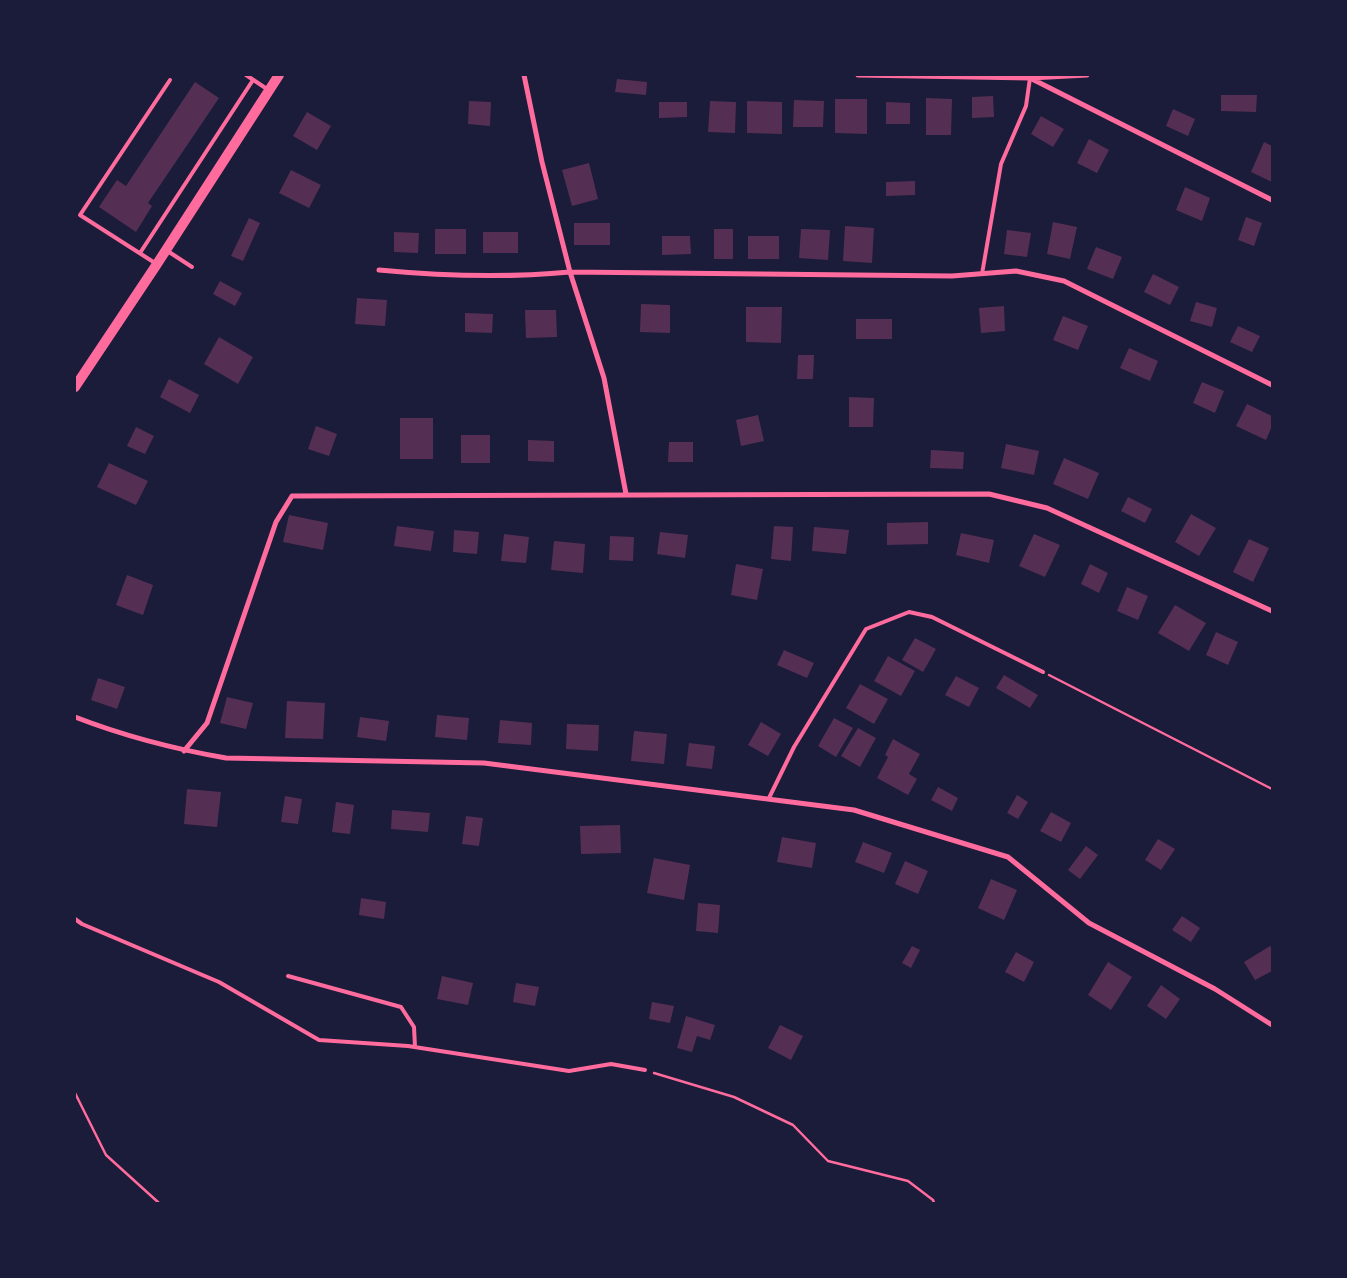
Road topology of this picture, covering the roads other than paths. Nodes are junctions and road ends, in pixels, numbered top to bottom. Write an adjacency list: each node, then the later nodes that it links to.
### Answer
1 (246, 75): 8 (lane)
2 (279, 75): 9 (main road)
3 (524, 75): 16 (street)
4 (858, 75): 6 (street)
5 (1087, 75): 6 (street)
6 (1030, 78): 10 (street); 17 (lane)
7 (170, 80): 12 (lane)
8 (254, 80): 9 (lane); 12 (lane)
9 (269, 90): 11 (main road)
10 (1272, 200)
11 (166, 250): 13 (main road); 14 (lane)
12 (140, 253): 13 (lane)
13 (157, 264): 19 (main road)
14 (192, 267)
15 (379, 270): 16 (street)
16 (570, 272): 17 (street); 20 (street)
17 (982, 274): 18 (street)
18 (1272, 385)
19 (75, 387)
20 (626, 494): 21 (street); 24 (street)
21 (1272, 611)
22 (1043, 672): 25 (lane)
23 (75, 717): 24 (street)
24 (184, 750): 25 (street)
25 (770, 798): 28 (street)
26 (75, 919): 29 (lane)
27 (288, 976): 29 (lane)
28 (1272, 1024)
29 (415, 1048): 30 (lane)
30 (645, 1070)

